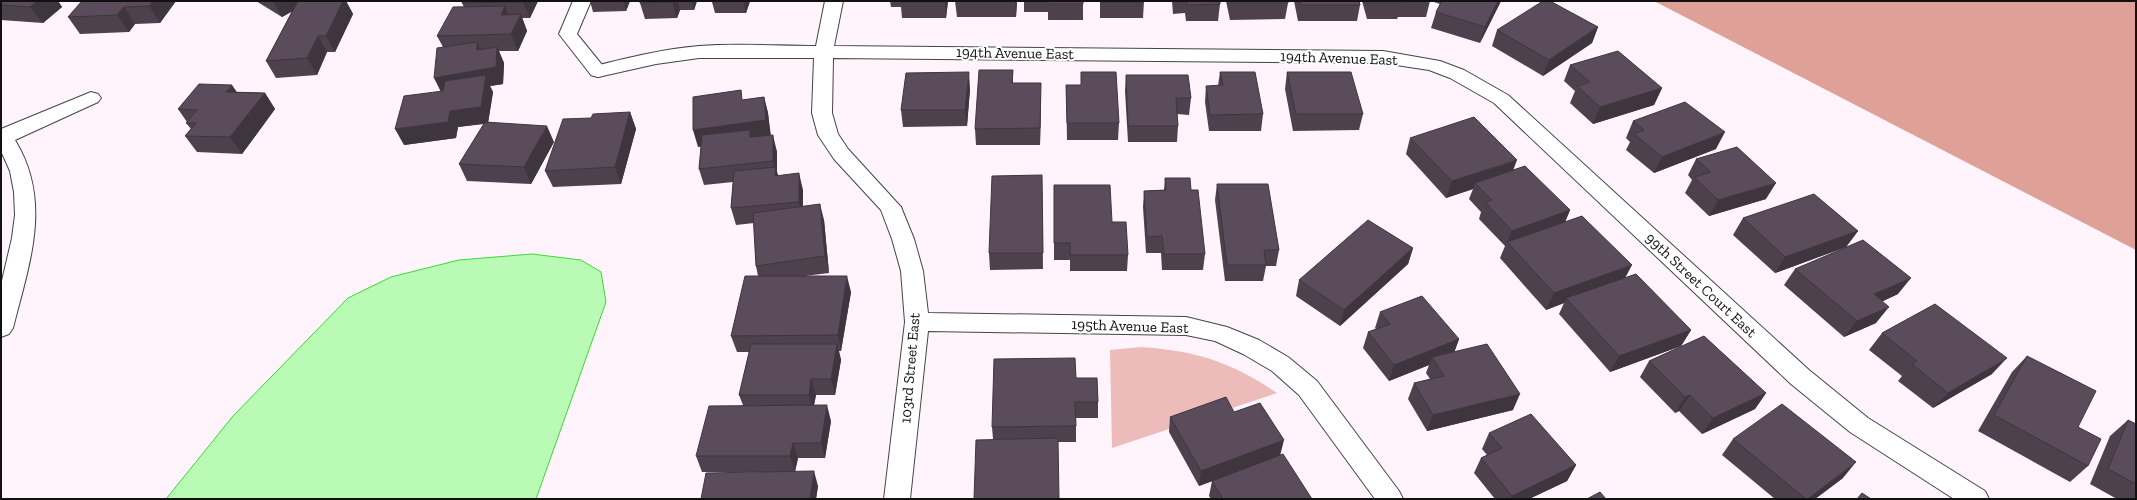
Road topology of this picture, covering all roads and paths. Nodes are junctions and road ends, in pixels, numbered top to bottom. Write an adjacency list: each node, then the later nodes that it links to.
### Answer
1 (582, 1): 3 (street, 194th Avenue East)
2 (834, 1): 3 (street, 103rd Street East)
3 (824, 51): 4 (street, 194th Avenue East); 7 (street, 103rd Street East)
4 (1433, 65): 11 (street, 99th Street Court East)
5 (91, 98): 6 (street)
6 (2, 137): 8 (street)
7 (917, 322): 9 (street, 103rd Street East); 10 (street, 195th Avenue East)
8 (1, 328)
9 (897, 499)
10 (1390, 499)
11 (1976, 499)

